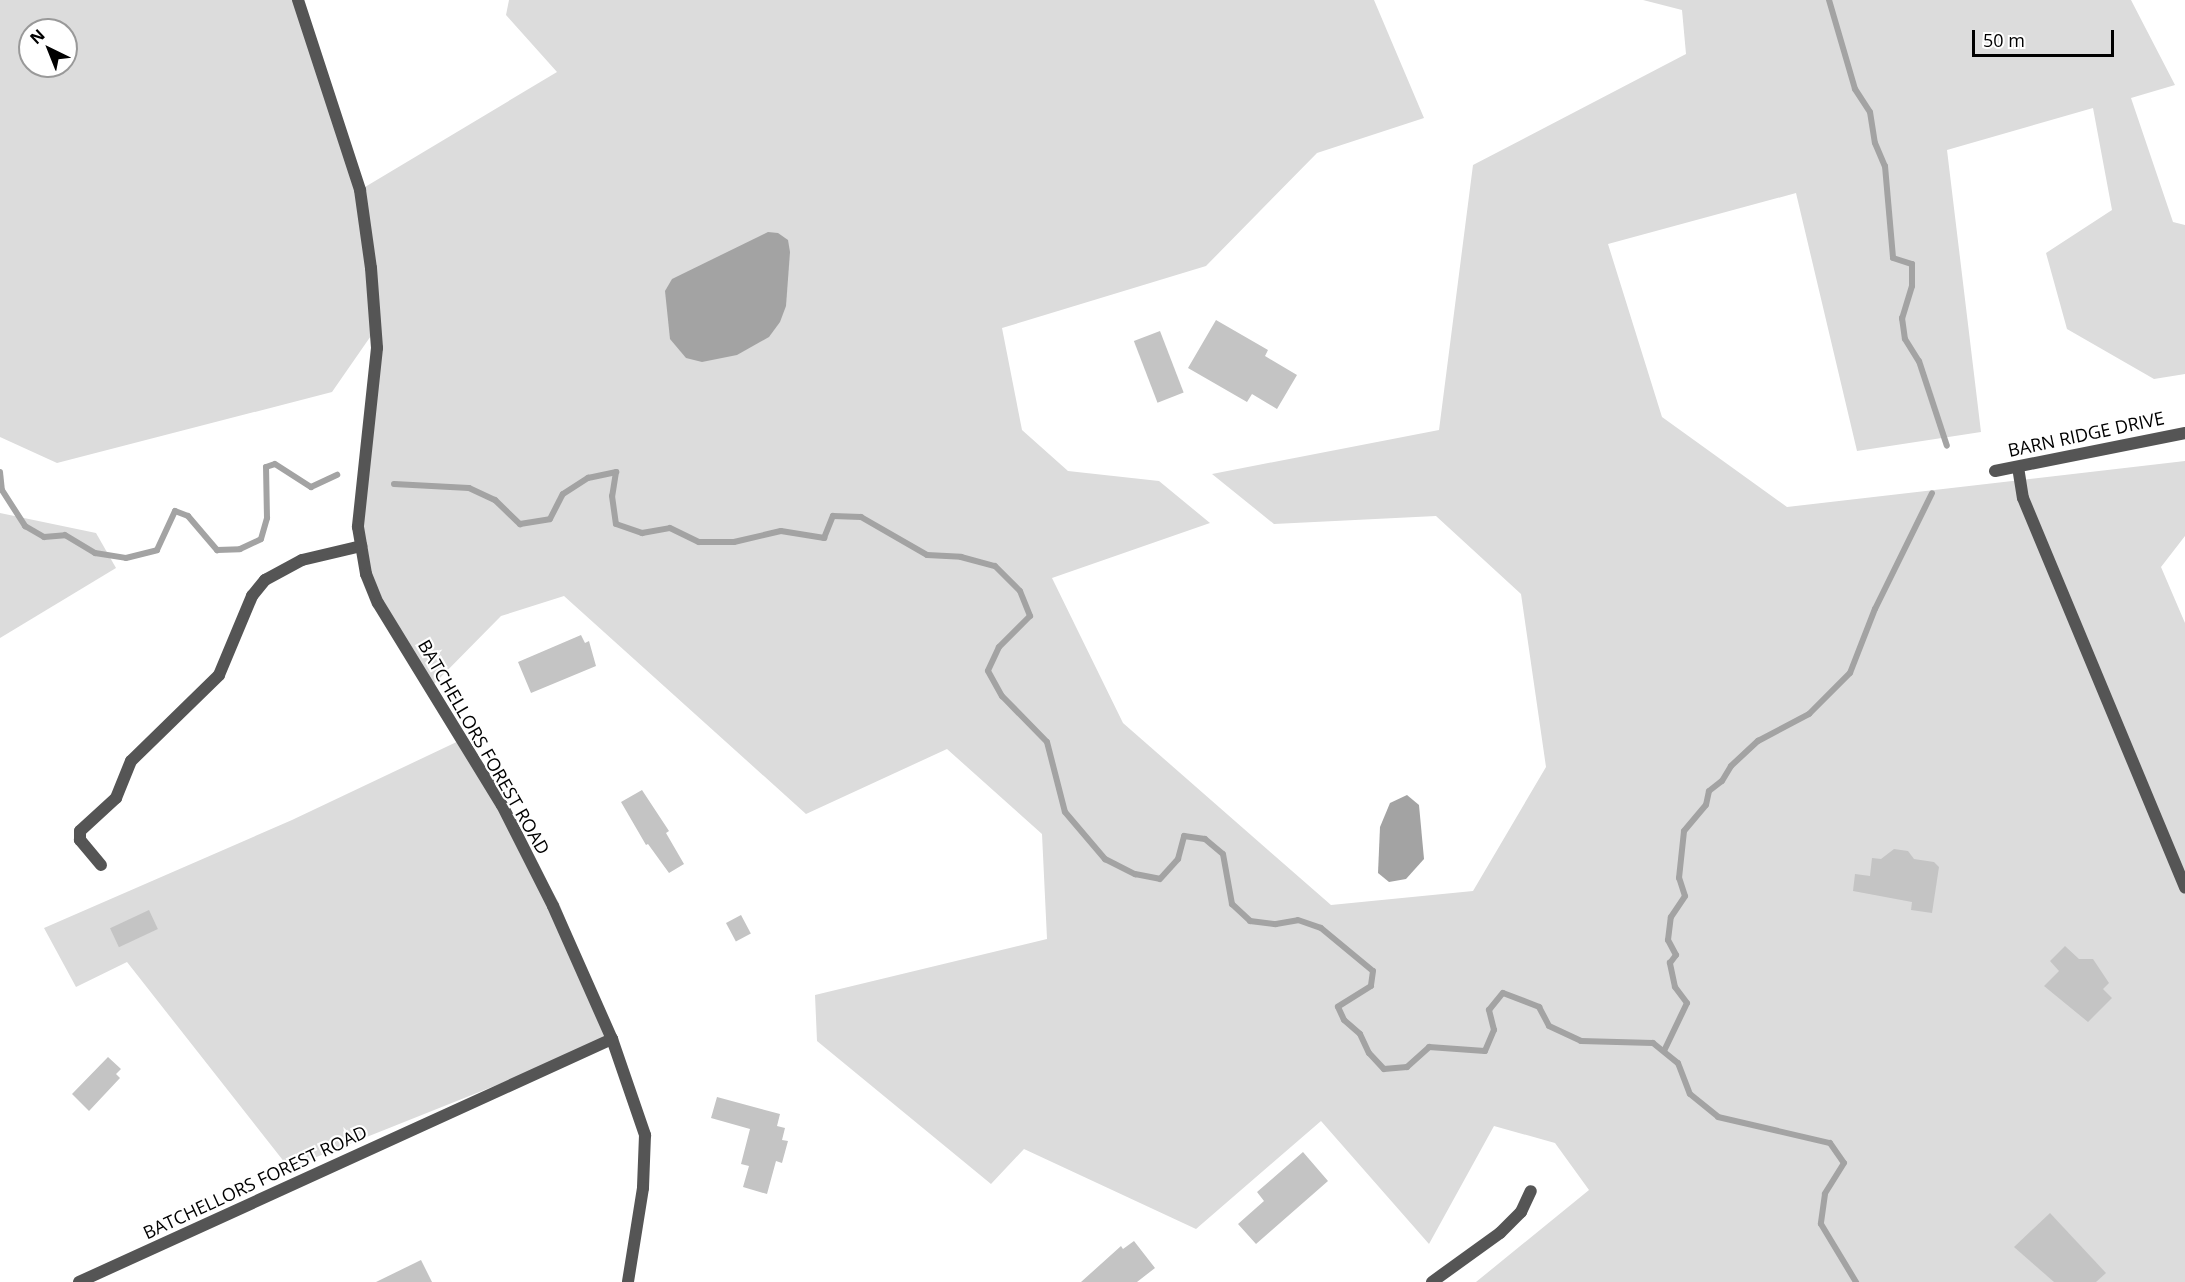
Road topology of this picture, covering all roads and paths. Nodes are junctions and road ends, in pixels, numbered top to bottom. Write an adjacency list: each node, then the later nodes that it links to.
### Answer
1 (298, 0): 5 (street, BATCHELLORS FOREST ROAD)
2 (2185, 433): 3 (street, BARN RIDGE DRIVE)
3 (2018, 467): 4 (street, BARN RIDGE DRIVE); 7 (street)
4 (1995, 471)
5 (361, 546): 6 (street); 8 (street, BATCHELLORS FOREST ROAD)
6 (101, 865)
7 (2185, 888)
8 (612, 1039): 10 (street, BATCHELLORS FOREST ROAD); 11 (street)
9 (1531, 1191): 12 (street)
10 (79, 1282)
11 (628, 1282)
12 (1432, 1282)

